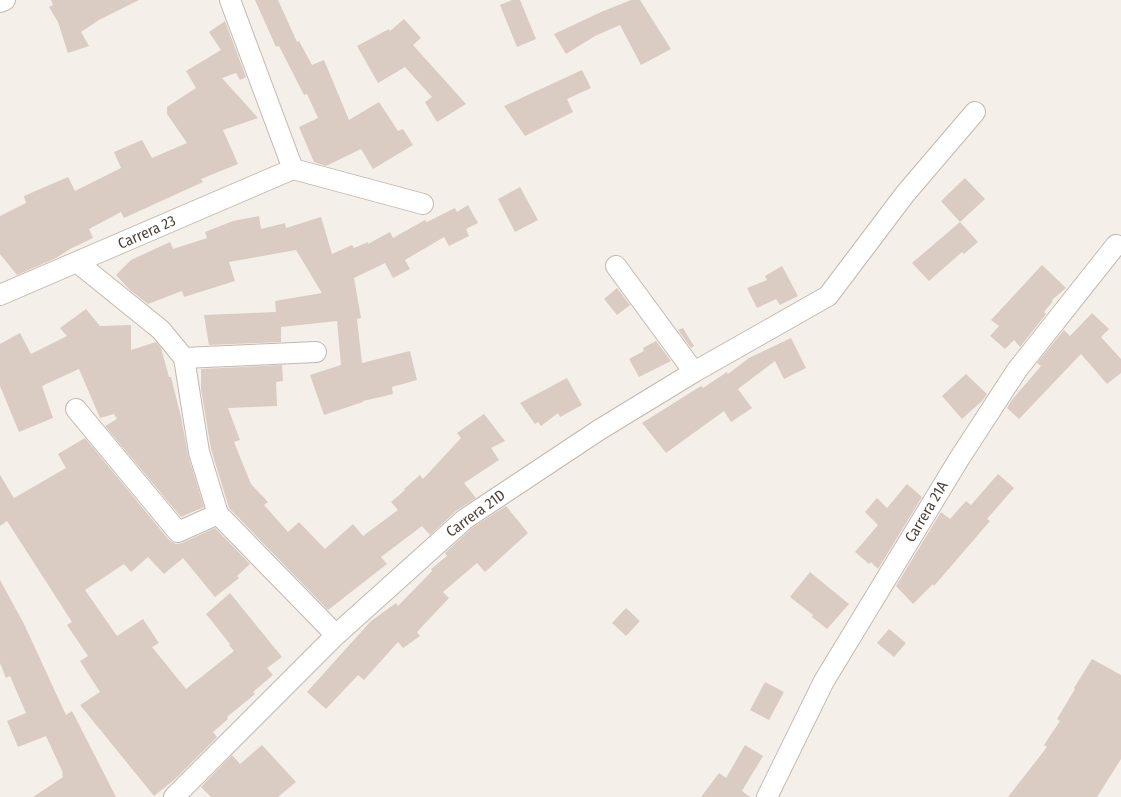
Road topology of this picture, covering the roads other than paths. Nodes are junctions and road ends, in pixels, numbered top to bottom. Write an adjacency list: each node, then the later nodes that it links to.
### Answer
1 (5, 0): 3 (street)
2 (230, 0): 5 (street)
3 (0, 2)
4 (975, 112): 13 (street, Carrera 21D)
5 (293, 170): 6 (street); 8 (street, Carrera 23)
6 (423, 204)
7 (1116, 245): 18 (street, Carrera 21A)
8 (78, 263): 10 (street, Carrera 23); 12 (street)
9 (616, 266): 13 (street)
10 (0, 296)
11 (316, 352): 12 (street)
12 (184, 358): 15 (street)
13 (694, 372): 16 (street, Carrera 21D)
14 (76, 409): 15 (street)
15 (218, 514): 16 (street)
16 (336, 635): 17 (street, Carrera 21D)
17 (174, 797)
18 (768, 797)

